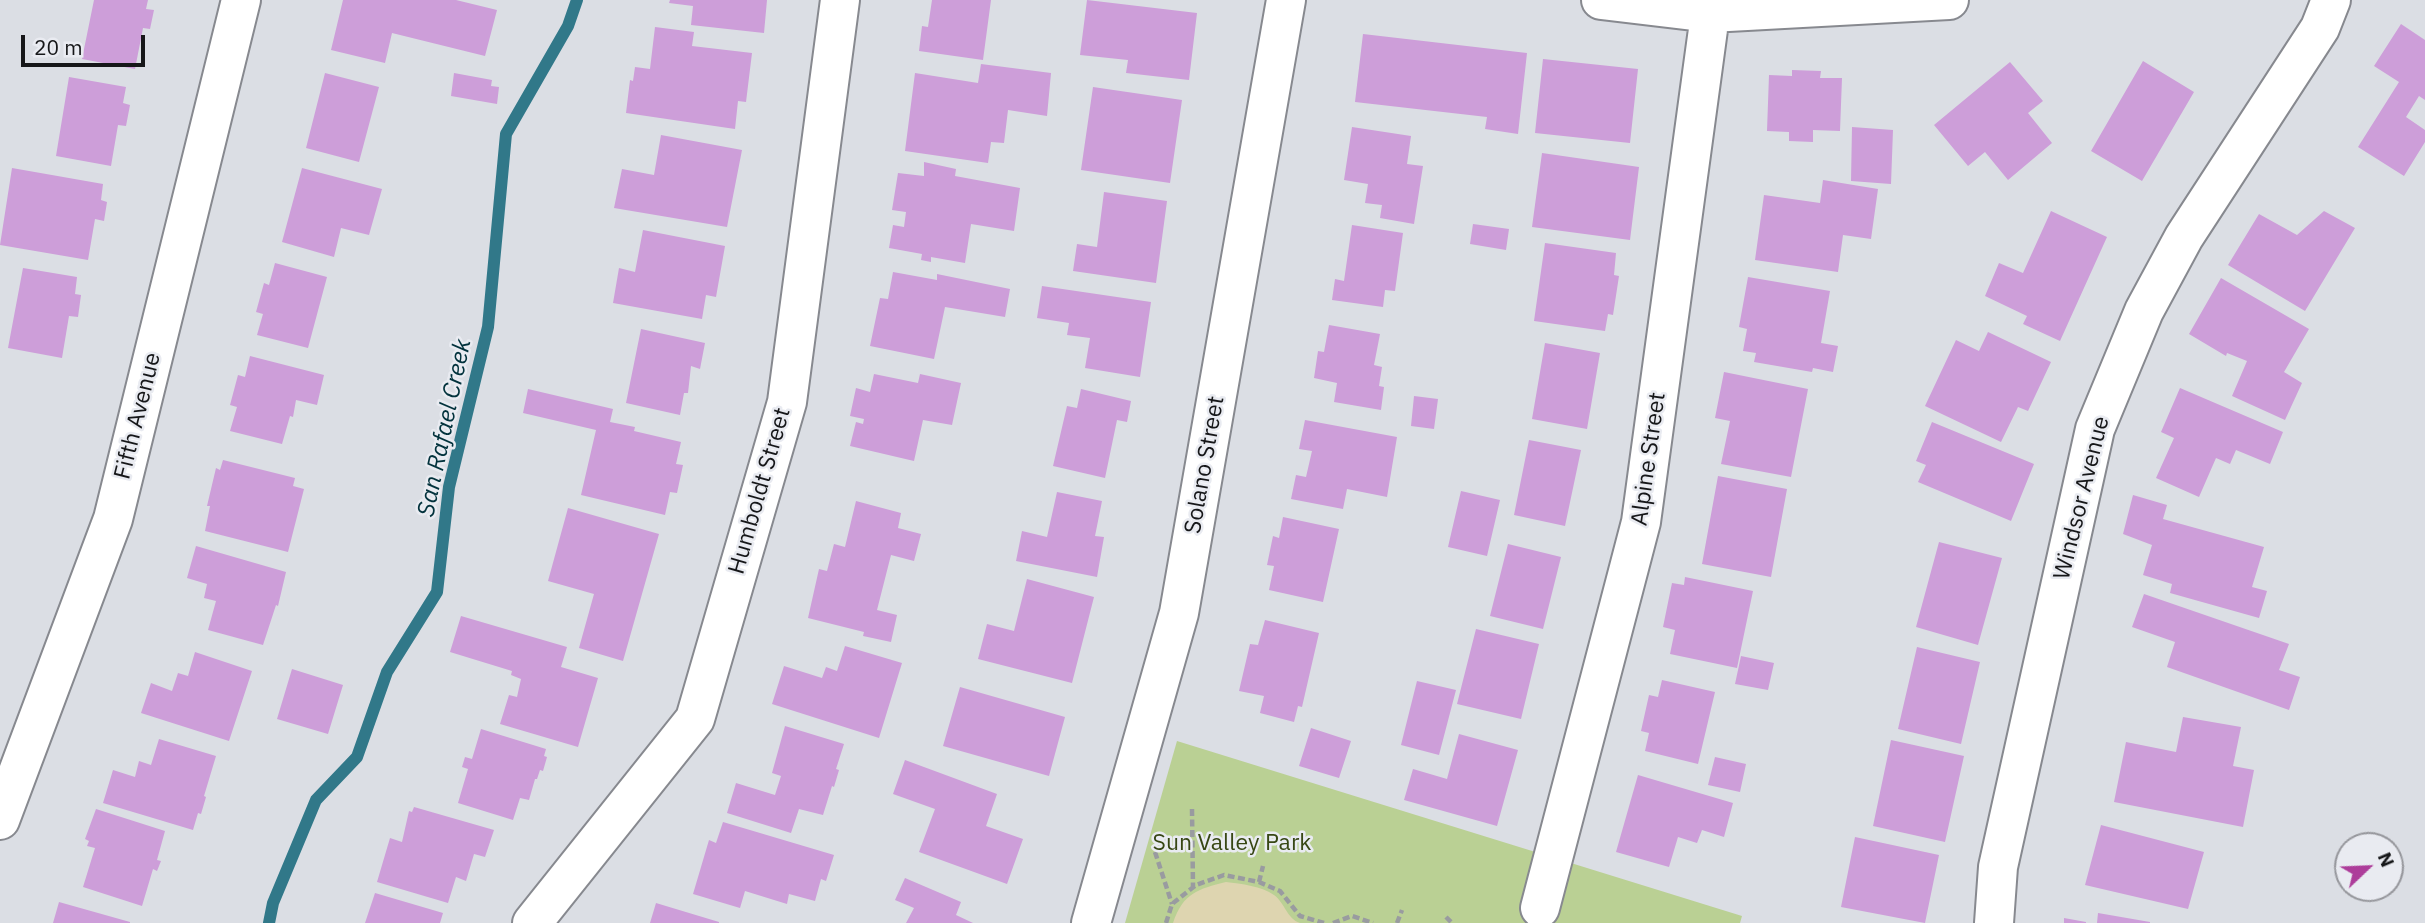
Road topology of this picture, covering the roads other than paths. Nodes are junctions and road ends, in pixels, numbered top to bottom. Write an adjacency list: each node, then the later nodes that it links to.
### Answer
1 (241, 0): 8 (street, Fifth Avenue)
2 (840, 0): 10 (street, Humboldt Street)
3 (1286, 0): 11 (street, Solano Street)
4 (1601, 0): 7 (street)
5 (1949, 0): 7 (street)
6 (2331, 0): 12 (street, Windsor Avenue)
7 (1711, 7): 9 (street, Alpine Street)
8 (0, 820)
9 (1540, 908)
10 (531, 923)
11 (1091, 923)
12 (1994, 923)

